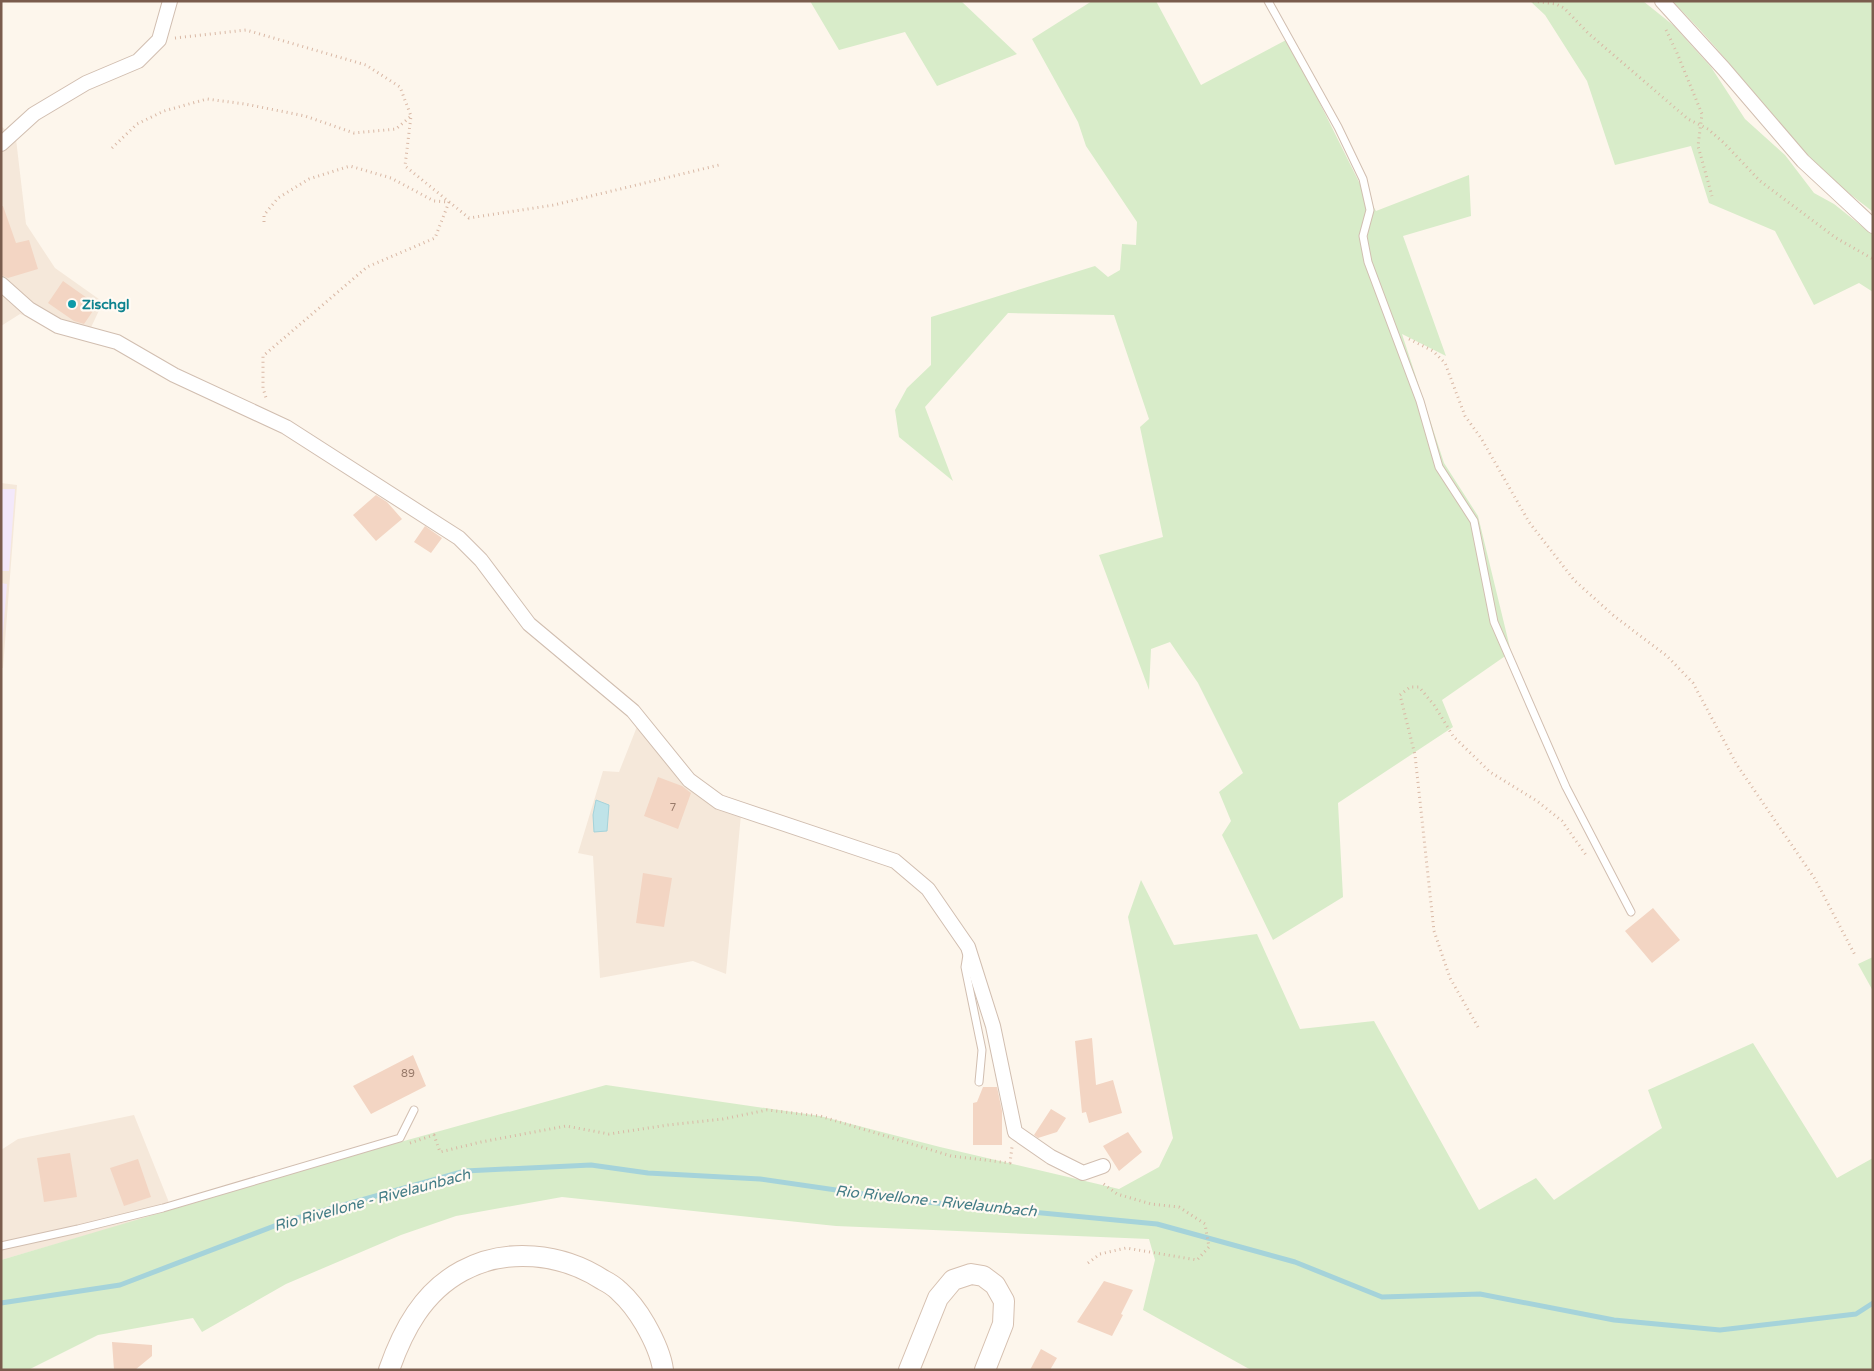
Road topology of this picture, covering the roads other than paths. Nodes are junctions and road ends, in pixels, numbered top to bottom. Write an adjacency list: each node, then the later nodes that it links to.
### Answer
1 (170, 1): 4 (street)
2 (1268, 1): 7 (lane)
3 (1662, 2): 5 (street)
4 (1, 144)
5 (1873, 226)
6 (1, 284): 8 (street)
7 (1631, 912)
8 (968, 947): 9 (lane); 11 (street)
9 (979, 1082)
10 (414, 1110): 12 (lane)
11 (1103, 1166)
12 (1, 1246)
13 (390, 1370): 14 (main road)
14 (663, 1370)
15 (909, 1370): 16 (main road)
16 (986, 1370)

